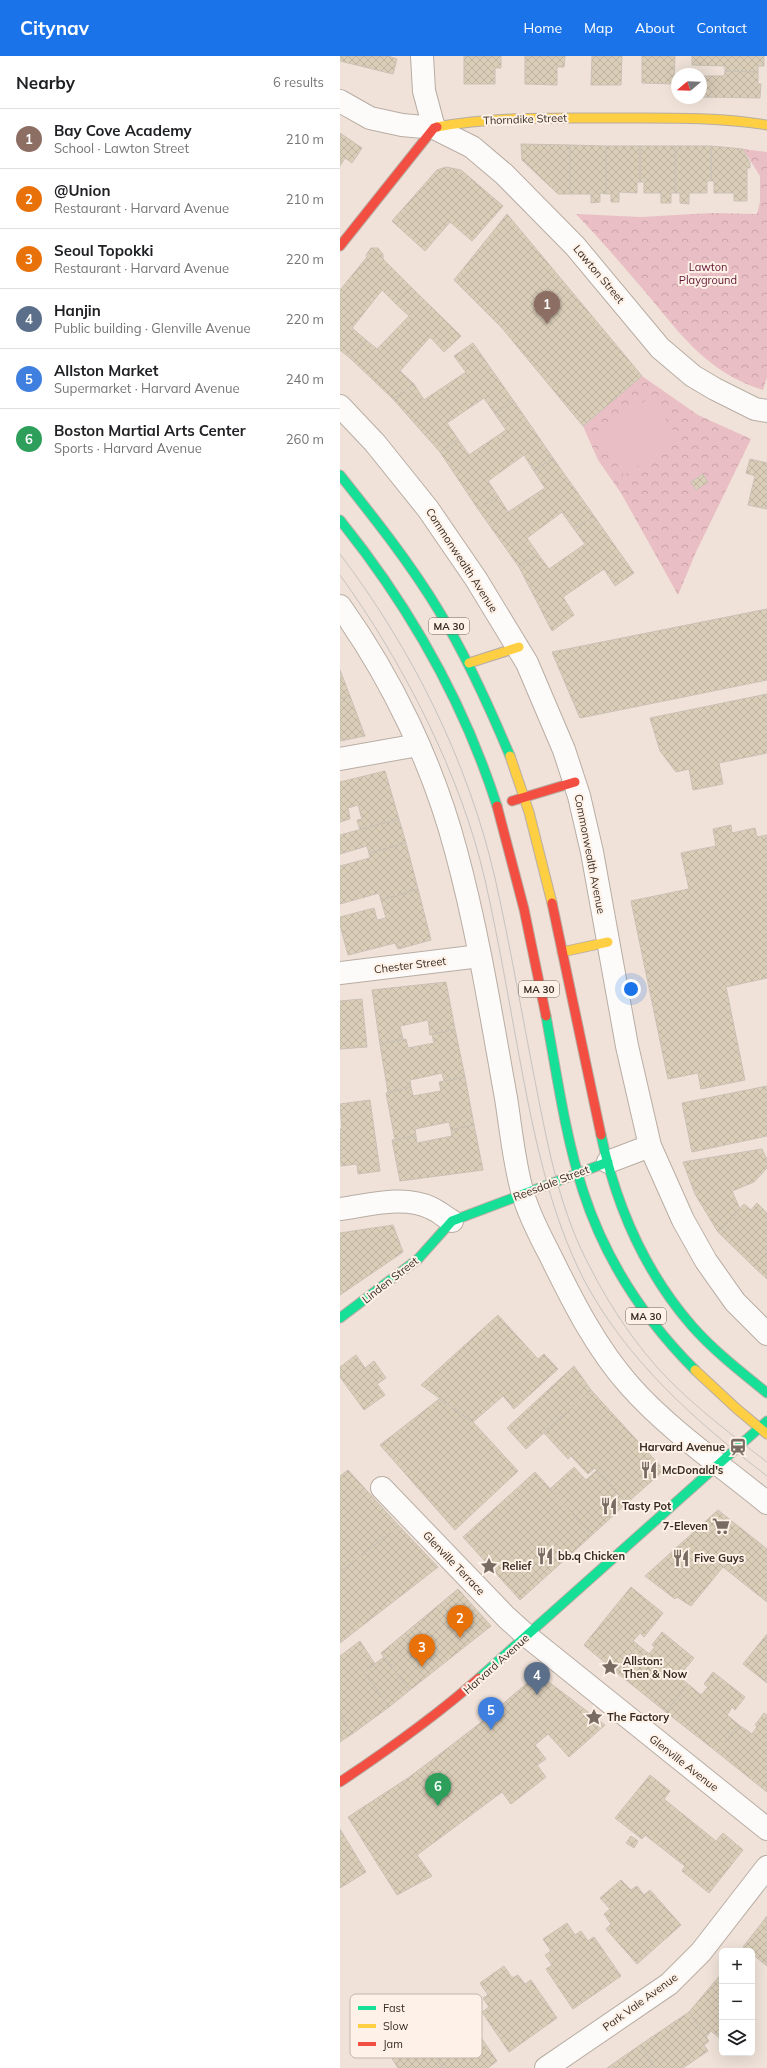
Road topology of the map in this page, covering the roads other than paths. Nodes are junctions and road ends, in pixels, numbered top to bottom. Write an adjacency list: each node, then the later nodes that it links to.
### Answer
1 (422, 56): 4 (street)
2 (340, 101): 4 (street, Lawton Street)
3 (767, 125): 4 (main road, Thorndike Street)
4 (434, 128): 5 (main road); 7 (street, Lawton Street)
5 (340, 246)
6 (340, 406): 11 (street, Commonwealth Avenue)
7 (767, 411)
8 (340, 475): 12 (main road, MA 30)
9 (340, 520): 17 (main road, MA 30)
10 (340, 606): 13 (street)
11 (519, 647): 12 (main road); 15 (street, Commonwealth Avenue)
12 (468, 663): 16 (main road, MA 30)
13 (418, 745): 14 (street); 20 (street)
14 (340, 759)
15 (575, 782): 16 (main road); 18 (street, Commonwealth Avenue)
16 (525, 796): 17 (main road); 19 (main road, MA 30)
17 (497, 805): 24 (main road, MA 30)
18 (608, 942): 19 (main road); 22 (street, Commonwealth Avenue)
19 (562, 952): 23 (main road, MA 30)
20 (480, 956): 21 (street, Chester Street); 25 (street)
21 (340, 973)
22 (650, 1146): 23 (street, Reesdale Street); 29 (street, Commonwealth Avenue)
23 (608, 1162): 24 (main road, Reesdale Street); 30 (main road, MA 30)
24 (578, 1173): 25 (main road, Reesdale Street); 32 (main road, MA 30)
25 (523, 1194): 27 (main road, Reesdale Street); 33 (street)
26 (340, 1208): 27 (street)
27 (452, 1221): 28 (main road, Linden Street)
28 (340, 1318)
29 (767, 1334)
30 (767, 1393)
31 (767, 1421): 32 (main road, Harvard Avenue)
32 (763, 1431): 33 (main road, Harvard Avenue)
33 (718, 1465): 35 (street); 36 (main road, Harvard Avenue)
34 (382, 1488): 36 (street, Glenville Terrace)
35 (767, 1502)
36 (527, 1636): 37 (main road, Harvard Avenue); 38 (street, Glenville Avenue)
37 (340, 1782)
38 (767, 1829)
39 (767, 1866): 40 (street, Park Vale Avenue)
40 (546, 2068)

